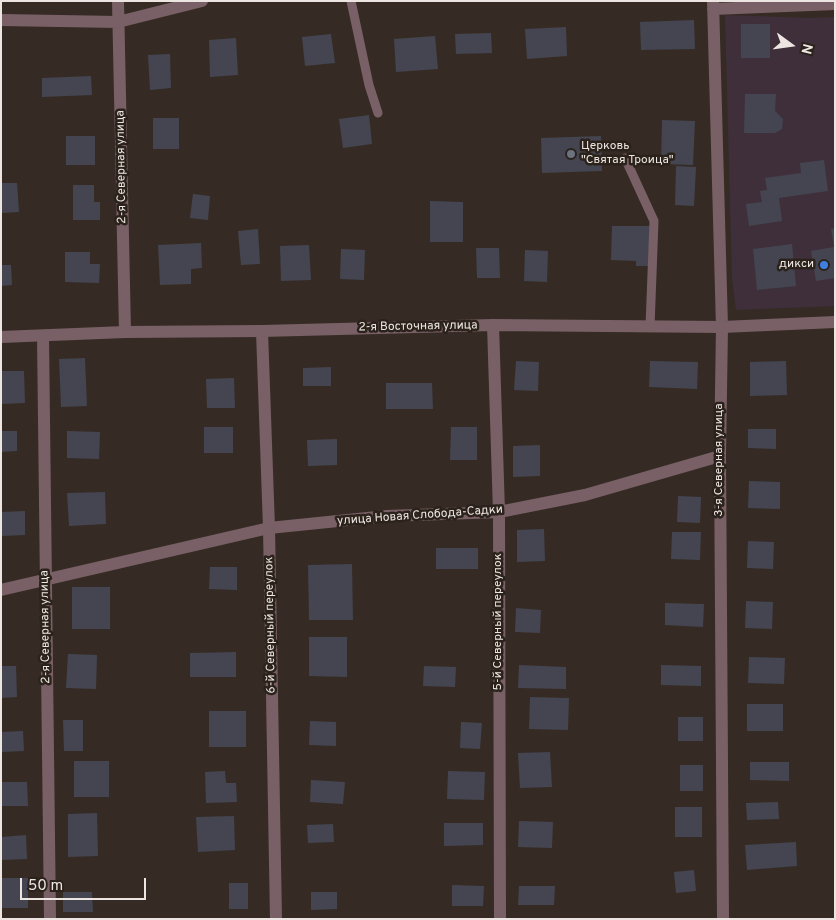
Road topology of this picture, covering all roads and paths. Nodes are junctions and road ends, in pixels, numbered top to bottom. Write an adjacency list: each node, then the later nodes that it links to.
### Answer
1 (118, 1): 7 (street, 2-я Северная улица)
2 (202, 1): 7 (street)
3 (351, 1): 8 (lane)
4 (835, 4): 5 (street)
5 (713, 5): 13 (street, 3-я Северная улица)
6 (1, 20): 7 (street)
7 (118, 22): 15 (street, 2-я Северная улица)
8 (378, 113)
9 (625, 158): 12 (lane)
10 (835, 322): 13 (street, 2-я Восточная улица)
11 (493, 325): 12 (street, 2-я Восточная улица); 14 (street, 2-я Восточная улица); 19 (street, 5-й Северный переулок)
12 (650, 327): 13 (street, 2-я Восточная улица)
13 (722, 327): 18 (street, 3-я Северная улица)
14 (262, 331): 15 (street, 2-я Восточная улица); 20 (street, 6-й Северный переулок)
15 (125, 332): 16 (street, 2-я Восточная улица)
16 (43, 336): 17 (street, 2-я Восточная улица); 21 (street, 2-я Северная улица)
17 (1, 337)
18 (720, 456): 19 (street, улица Новая Слобода-Садки); 26 (street, 3-я Северная улица)
19 (499, 512): 20 (street, улица Новая Слобода-Садки); 25 (street, 5-й Северный переулок)
20 (269, 528): 21 (street, улица Новая Слобода-Садки); 24 (street, 6-й Северный переулок)
21 (45, 581): 22 (street, улица Новая Слобода-Садки); 23 (street, 2-я Северная улица)
22 (1, 590)
23 (50, 919)
24 (276, 919)
25 (500, 919)
26 (723, 919)

